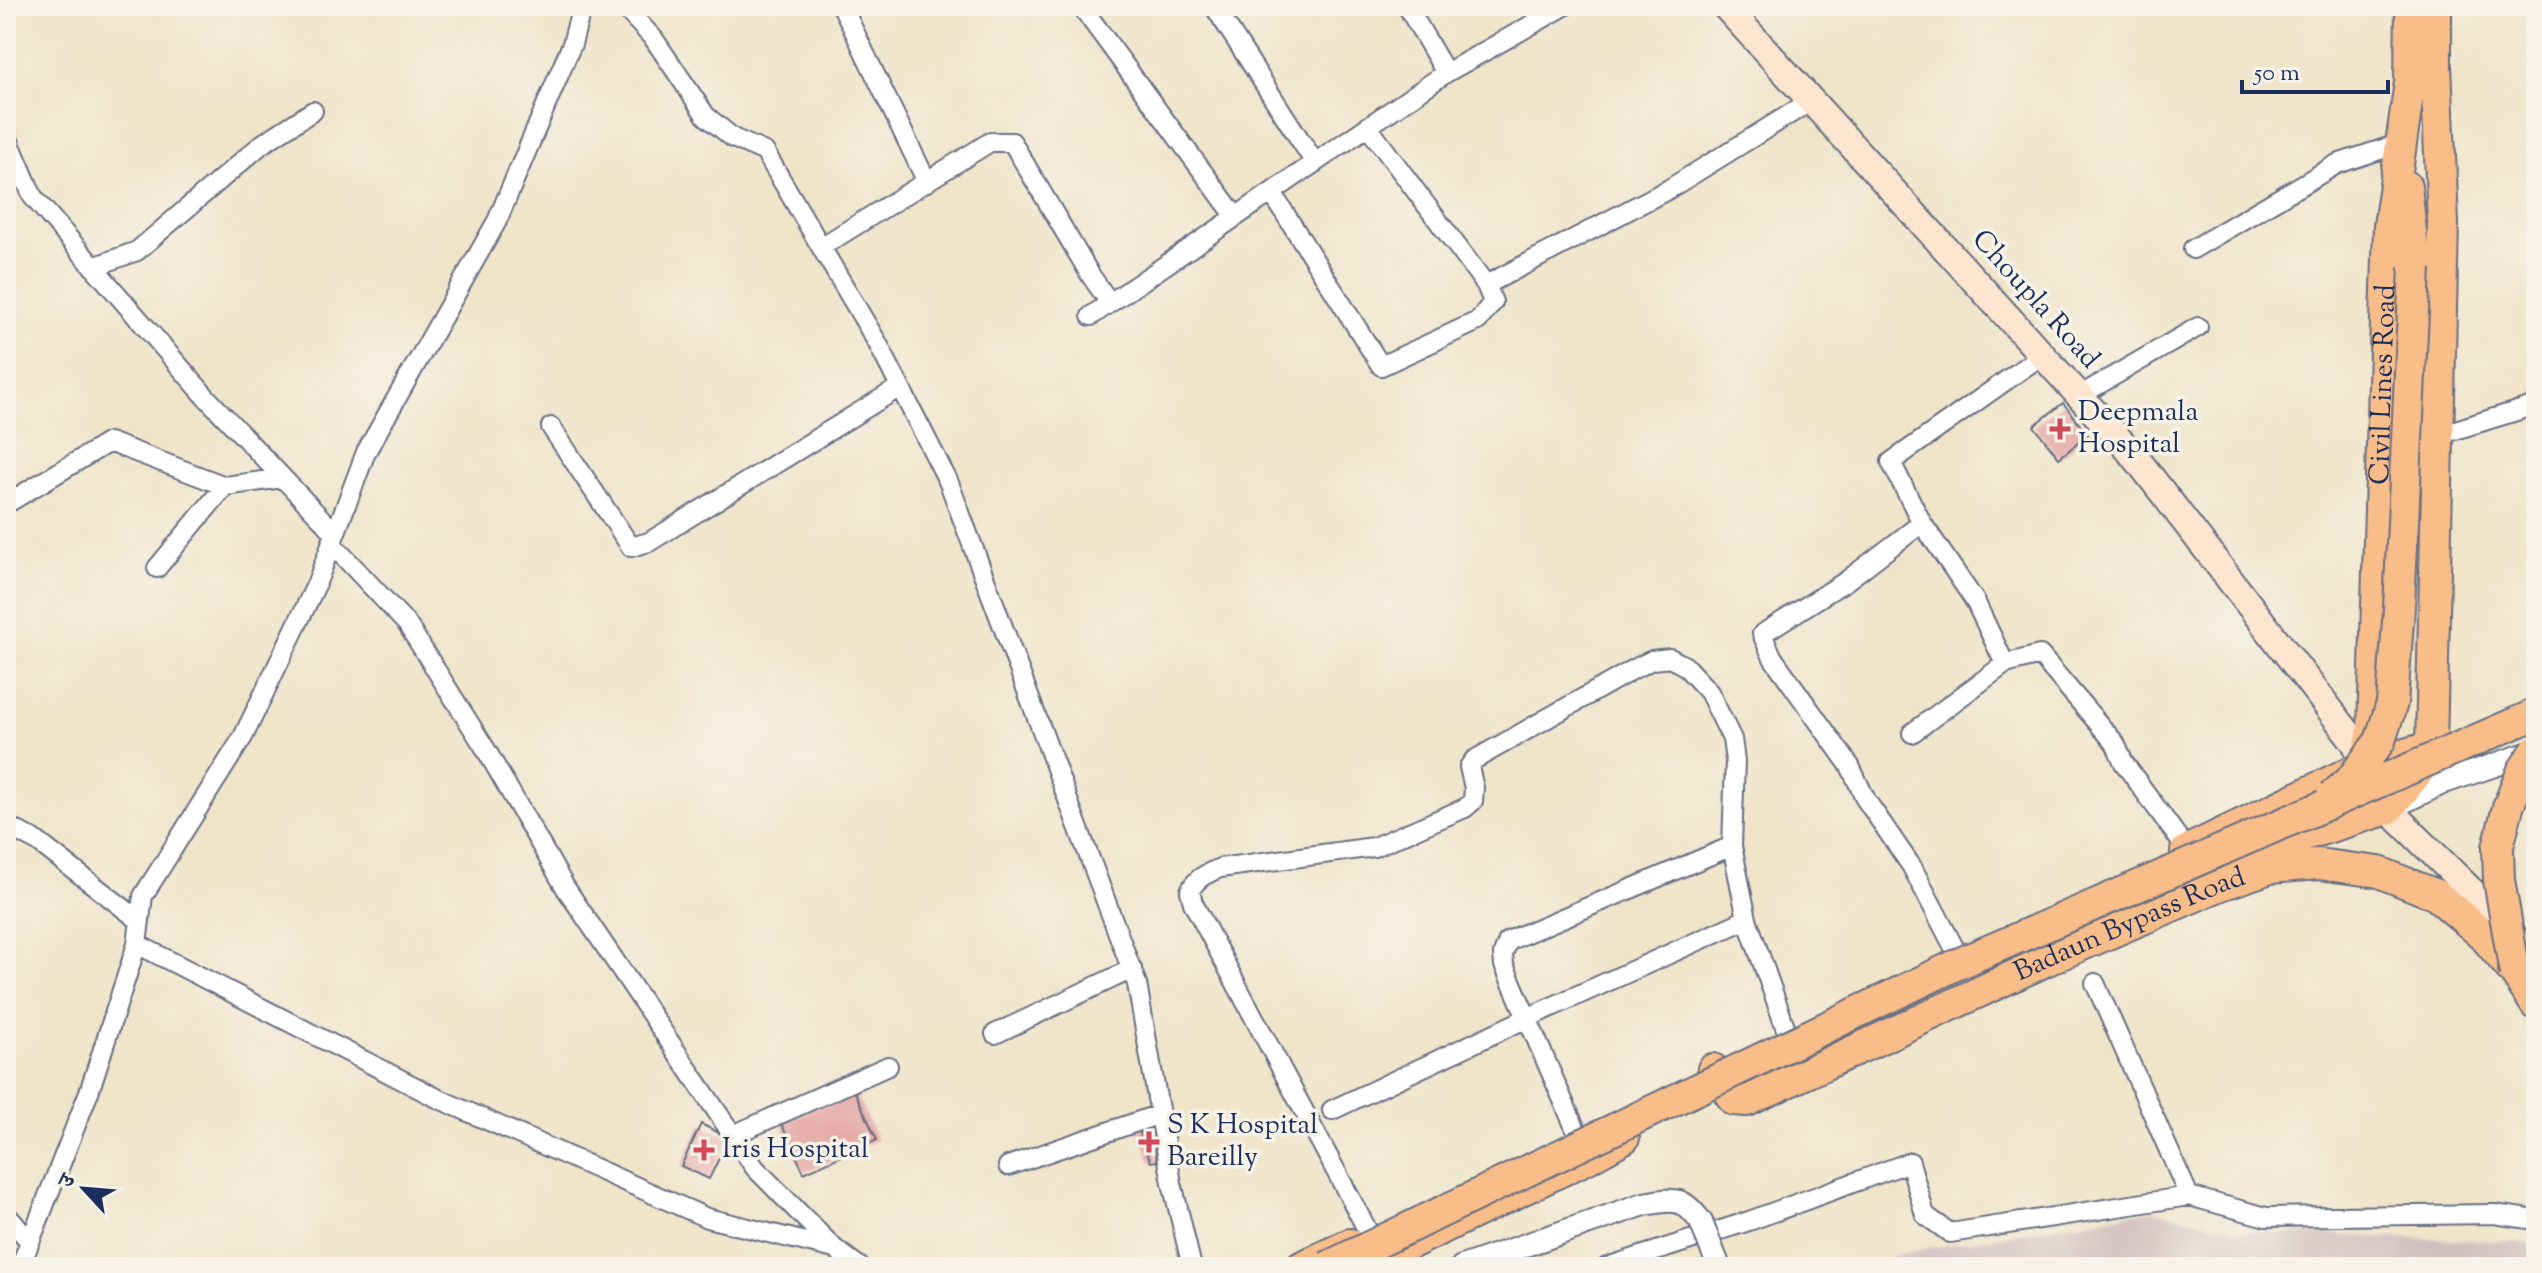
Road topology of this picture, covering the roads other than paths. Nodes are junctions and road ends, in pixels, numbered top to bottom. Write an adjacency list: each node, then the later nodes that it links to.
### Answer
1 (582, 6): 40 (street)
2 (623, 6): 22 (street)
3 (842, 6): 19 (street)
4 (1081, 6): 21 (street)
5 (1214, 6): 18 (street)
6 (1407, 6): 11 (street)
7 (1565, 6): 11 (street)
8 (1725, 6): 12 (main road, Choupla Road)
9 (2411, 6): 16 (main road, Civil Lines Road)
10 (2436, 6): 17 (main road)
11 (1446, 73): 14 (street)
12 (1811, 101): 26 (street); 30 (main road, Choupla Road)
13 (313, 111): 24 (street)
14 (1368, 127): 18 (street); 26 (street)
15 (6, 134): 24 (street)
16 (2401, 143): 23 (street); 25 (main road); 48 (main road, Civil Lines Road)
17 (2440, 147): 25 (main road); 35 (main road)
18 (1315, 163): 20 (street)
19 (927, 182): 22 (street); 27 (street)
20 (1272, 193): 21 (street); 26 (street)
21 (1236, 217): 27 (street)
22 (821, 247): 31 (street)
23 (2193, 249)
24 (93, 267): 36 (street)
25 (2415, 268): 50 (main road, bridge)
26 (1486, 285)
27 (1110, 303): 28 (street)
28 (1091, 316)
29 (2198, 327): 32 (street)
30 (2042, 355): 32 (main road, Choupla Road); 39 (street)
31 (900, 387): 34 (street); 58 (street)
32 (2079, 396): 48 (main road, Choupla Road)
33 (2536, 405): 35 (street)
34 (551, 427)
35 (2439, 435): 46 (main road)
36 (283, 478): 37 (street); 40 (street)
37 (225, 486): 38 (street); 41 (street)
38 (6, 504)
39 (1922, 523): 42 (street); 57 (street)
40 (333, 538): 55 (street); 69 (street)
41 (157, 568)
42 (2005, 664): 45 (street); 53 (street)
43 (2536, 699): 46 (street)
44 (2536, 714): 50 (main road, bridge)
45 (1912, 733)
46 (2431, 747): 48 (main road); 49 (main road)
47 (2536, 751): 49 (street); 59 (main road, bridge)
48 (2367, 764): 49 (main road, Choupla Road); 53 (main road)
49 (2388, 809): 59 (main road); 66 (main road)
50 (2315, 810): 82 (main road, bridge)
51 (6, 825): 55 (street)
52 (1732, 846): 54 (street); 62 (street); 75 (street)
53 (2187, 850): 57 (main road)
54 (1747, 919): 62 (street); 63 (street)
55 (140, 921): 56 (street)
56 (137, 944): 76 (street); 77 (street)
57 (1958, 955): 63 (main road)
58 (1132, 969): 64 (street); 68 (street)
59 (2526, 971): 61 (main road, Badaun Bypass Road); 66 (main road, Badaun Bypass Road)
60 (2095, 983): 72 (street)
61 (2536, 1005)
62 (1527, 1018): 67 (street); 70 (street)
63 (1787, 1032): 66 (main road)
64 (995, 1034)
65 (888, 1066): 69 (street)
66 (1728, 1086): 70 (main road)
67 (1332, 1110)
68 (1160, 1114): 71 (street); 80 (street)
69 (733, 1135): 77 (street)
70 (1583, 1146): 75 (main road); 83 (main road)
71 (1008, 1166)
72 (2189, 1196): 74 (street); 85 (street)
73 (6, 1214): 76 (street)
74 (2536, 1220)
75 (1370, 1235): 81 (main road)
76 (30, 1242): 78 (street)
77 (835, 1249): 79 (street)
78 (20, 1267)
79 (860, 1267)
80 (1192, 1267)
81 (1301, 1267)
82 (1327, 1267)
83 (1362, 1267)
84 (1462, 1267): 86 (street, bridge)
85 (1607, 1267)
86 (1719, 1267)

